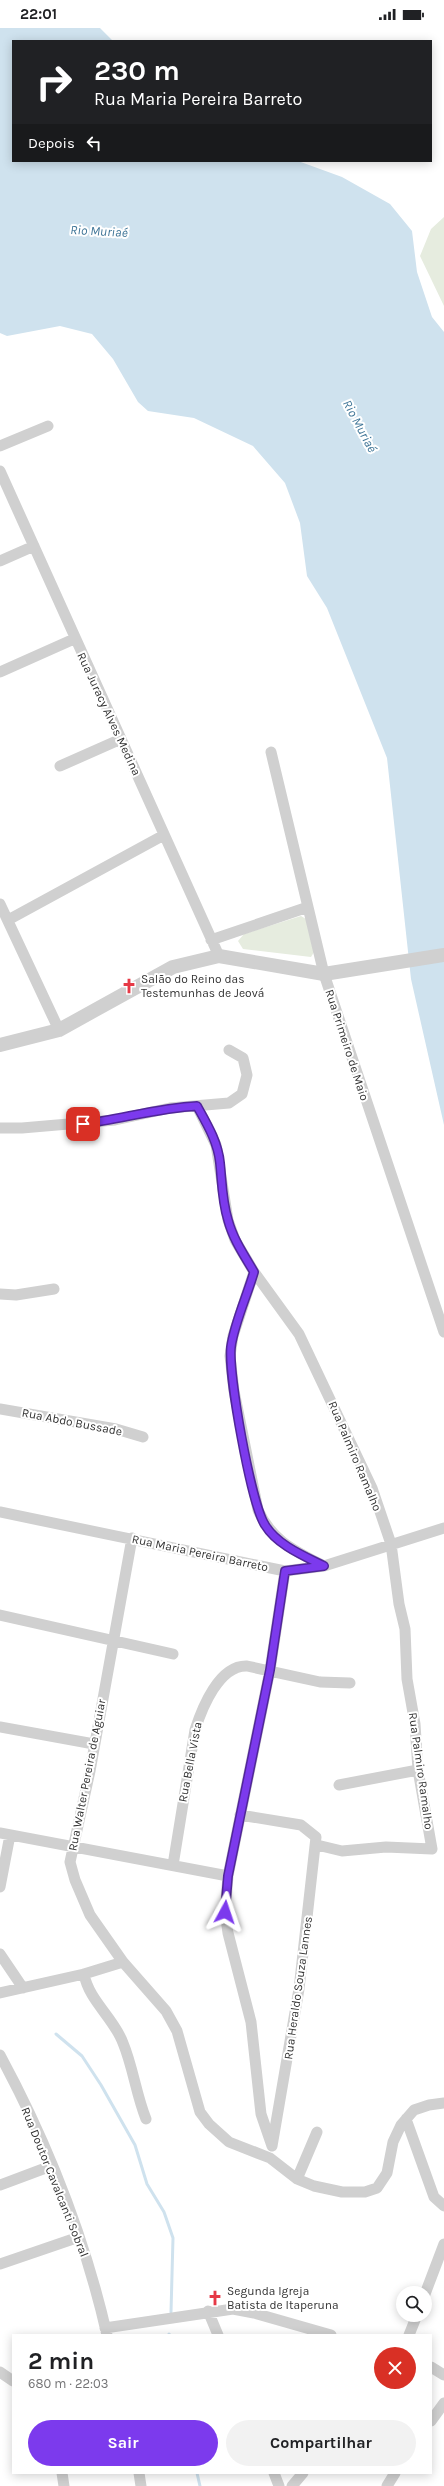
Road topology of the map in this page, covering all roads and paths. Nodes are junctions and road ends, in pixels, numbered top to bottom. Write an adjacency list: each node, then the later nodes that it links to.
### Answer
1 (48, 426): 2 (street)
2 (0, 446)
3 (0, 471): 4 (street, Rua Juracy Alves Medina)
4 (34, 546): 5 (street); 6 (street, Rua Juracy Alves Medina)
5 (0, 561)
6 (74, 640): 7 (street); 8 (street, Rua Juracy Alves Medina)
7 (0, 672)
8 (121, 739): 10 (street); 11 (street, Rua Juracy Alves Medina)
9 (271, 752): 13 (street, Rua Primeiro de Maio)
10 (60, 766)
11 (164, 835): 14 (street); 15 (street, Rua Juracy Alves Medina)
12 (0, 904): 14 (street)
13 (308, 907): 15 (street); 18 (street, Rua Primeiro de Maio)
14 (8, 920): 19 (street)
15 (211, 940): 17 (street, Rua Juracy Alves Medina)
16 (444, 955): 18 (street)
17 (219, 956): 18 (street); 19 (street)
18 (324, 974): 27 (street, Rua Primeiro de Maio)
19 (59, 1030): 20 (street)
20 (0, 1045)
21 (229, 1050): 22 (street)
22 (197, 1106): 23 (street); 24 (street, Rua Palmiro Ramalho)
23 (0, 1128)
24 (254, 1272): 33 (street, Rua Palmiro Ramalho); 34 (street)
25 (54, 1289): 26 (street)
26 (0, 1294)
27 (444, 1332)
28 (0, 1409): 29 (street, Rua Abdo Bussade)
29 (143, 1437)
30 (0, 1512): 32 (street, Rua Maria Pereira Barreto)
31 (444, 1528): 33 (street, Rua Maria Pereira Barreto)
32 (132, 1538): 35 (street, Rua Maria Pereira Barreto); 37 (street, Rua Walter Pereira de Aguiar)
33 (390, 1544): 34 (street, Rua Maria Pereira Barreto); 43 (street, Rua Palmiro Ramalho)
34 (324, 1566): 35 (street, Rua Maria Pereira Barreto)
35 (285, 1571): 39 (street)
36 (0, 1614): 37 (street)
37 (114, 1640): 38 (street); 42 (street, Rua Walter Pereira de Aguiar)
38 (173, 1654)
39 (270, 1670): 40 (street, Rua Bella Vista); 45 (street); 49 (street, Rua Bella Vista)
40 (350, 1683)
41 (0, 1726): 42 (street)
42 (94, 1744): 48 (street, Rua Walter Pereira de Aguiar)
43 (418, 1770): 44 (street); 47 (street, Rua Palmiro Ramalho)
44 (339, 1785)
45 (240, 1815): 47 (street); 50 (street)
46 (5, 1834): 48 (street); 51 (street)
47 (317, 1845): 62 (street, Rua Heraldo Souza Lannes)
48 (73, 1847): 49 (street); 53 (street, Rua Walter Pereira de Aguiar)
49 (173, 1865): 50 (street)
50 (228, 1876): 62 (street)
51 (0, 1887)
52 (0, 1954): 55 (street)
53 (124, 1962): 54 (street); 63 (street, Rua Walter Pereira de Aguiar)
54 (84, 1974): 55 (street); 59 (street)
55 (24, 1988): 56 (street)
56 (0, 1993)
57 (0, 2055): 64 (street, Rua Doutor Cavalcanti Sobral)
58 (444, 2103): 60 (street, Rua Walter Pereira de Aguiar)
59 (146, 2119)
60 (406, 2119): 65 (street, Rua Walter Pereira de Aguiar); 67 (street)
61 (317, 2132): 65 (street)
62 (272, 2146): 63 (street, Rua Heraldo Souza Lannes)
63 (270, 2158): 65 (street, Rua Walter Pereira de Aguiar)
64 (51, 2166): 66 (street); 68 (street, Rua Doutor Cavalcanti Sobral)
65 (297, 2179)
66 (0, 2185)
67 (444, 2206)
68 (79, 2237): 70 (street); 74 (street, Rua Doutor Cavalcanti Sobral)
69 (444, 2244): 71 (street)
70 (0, 2264)
71 (428, 2286)
72 (208, 2311): 74 (street); 75 (street); 76 (street)
73 (414, 2322): 77 (street)
74 (106, 2331)
75 (218, 2334)
76 (328, 2334)
77 (409, 2334)
78 (432, 2368): 80 (street)
79 (0, 2372): 81 (street)
80 (444, 2375)
81 (12, 2380)
82 (444, 2403): 83 (street)
83 (432, 2420)
84 (62, 2474): 89 (street)
85 (139, 2474): 90 (street)
86 (274, 2474): 91 (street)
87 (301, 2474): 92 (street)
88 (394, 2474): 93 (street)
89 (64, 2486)
90 (141, 2486)
91 (279, 2486)
92 (292, 2486)
93 (386, 2486)

